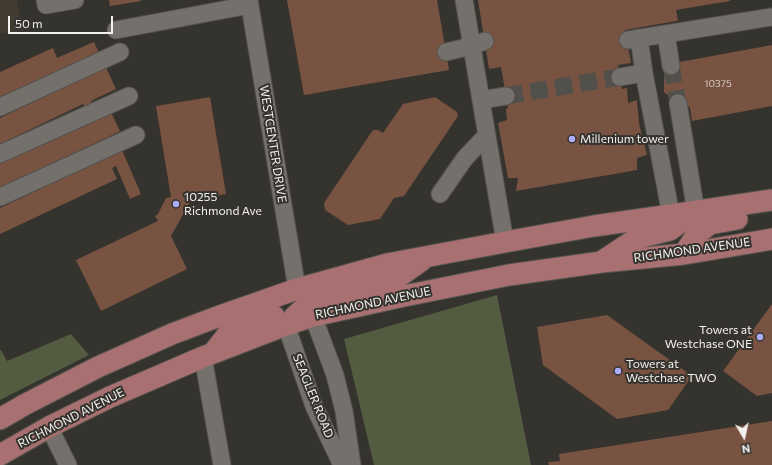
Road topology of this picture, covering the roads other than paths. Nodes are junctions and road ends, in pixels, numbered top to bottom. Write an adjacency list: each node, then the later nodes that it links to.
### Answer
1 (45, 0): 2 (street)
2 (75, 0)
3 (464, 0): 8 (street)
4 (249, 3): 6 (street); 33 (street, WESTCENTER DRIVE)
5 (772, 17): 7 (street)
6 (116, 30)
7 (666, 34): 11 (street); 12 (street)
8 (478, 43): 10 (street); 16 (street)
9 (120, 52): 18 (street)
10 (446, 52)
11 (671, 66)
12 (644, 73): 13 (street); 27 (street)
13 (620, 77)
14 (129, 96): 21 (street)
15 (506, 96): 16 (street)
16 (481, 100): 20 (street)
17 (678, 103): 26 (street)
18 (0, 107)
19 (136, 134): 23 (street)
20 (487, 135): 22 (street); 29 (street)
21 (0, 154)
22 (440, 194)
23 (0, 197)
24 (772, 200): 26 (main road)
25 (772, 204): 30 (main road)
26 (696, 212): 27 (main road); 32 (main road)
27 (671, 215): 29 (main road)
28 (772, 239): 30 (main road, RICHMOND AVENUE)
29 (505, 242): 31 (main road)
30 (684, 254): 32 (main road, RICHMOND AVENUE)
31 (426, 257): 33 (main road); 35 (main road)
32 (602, 262): 34 (main road, RICHMOND AVENUE)
33 (297, 289): 36 (main road); 37 (main road)
34 (313, 316): 35 (main road, RICHMOND AVENUE); 44 (street, SEAGLER ROAD)
35 (286, 325): 36 (main road, RICHMOND AVENUE); 43 (street, SEAGLER ROAD)
36 (208, 355): 39 (main road, RICHMOND AVENUE); 42 (street)
37 (98, 367): 38 (main road); 39 (main road)
38 (0, 419)
39 (49, 427): 40 (main road, RICHMOND AVENUE); 41 (street)
40 (0, 455)
41 (68, 465)
42 (222, 465)
43 (342, 465)
44 (352, 465)

